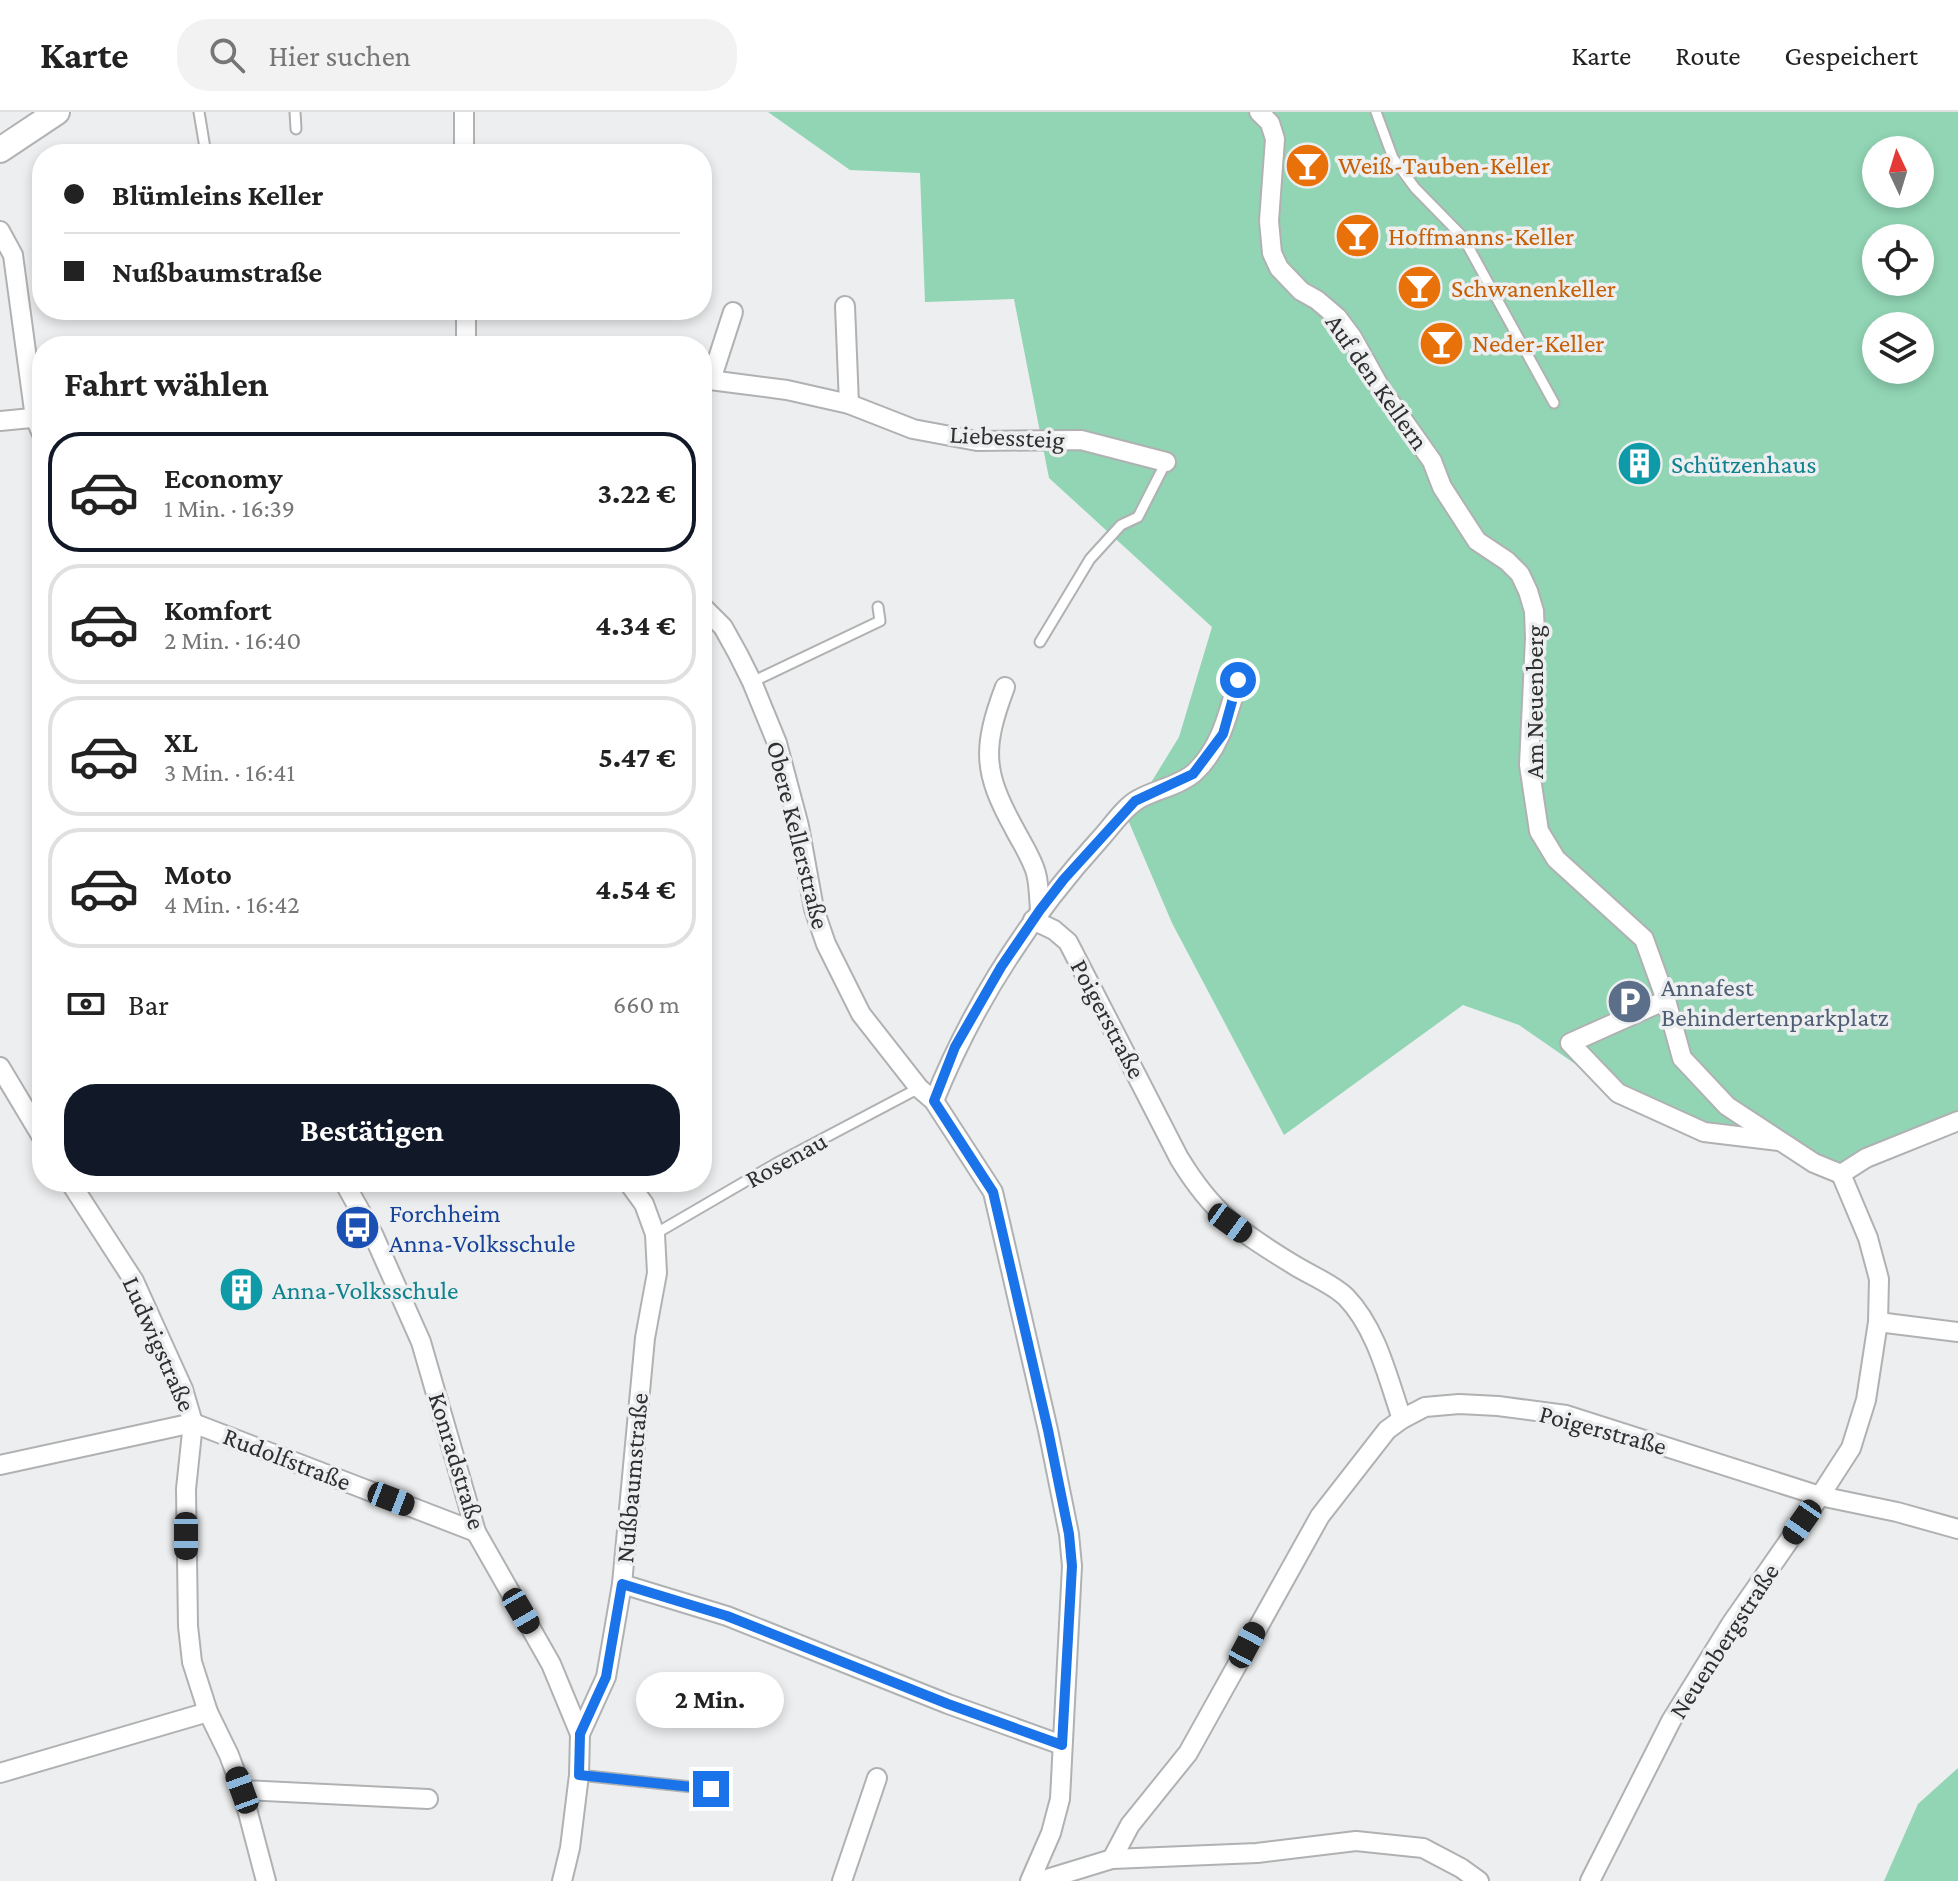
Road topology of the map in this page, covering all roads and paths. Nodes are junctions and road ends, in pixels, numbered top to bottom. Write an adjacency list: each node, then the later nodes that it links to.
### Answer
1 (57, 112): 10 (street)
2 (199, 112): 8 (lane)
3 (295, 112): 7 (lane)
4 (464, 112): 9 (street)
5 (1259, 112): 22 (street, Auf den Kellern)
6 (1376, 112): 17 (lane)
7 (296, 129)
8 (204, 144)
9 (464, 144)
10 (0, 150)
11 (0, 231): 15 (street)
12 (845, 306): 18 (street)
13 (733, 312): 14 (street, Liebessteig)
14 (712, 367)
15 (32, 373)
16 (712, 381): 18 (street, Liebessteig)
17 (1554, 403)
18 (849, 404): 21 (street, Liebessteig)
19 (0, 421): 20 (street)
20 (32, 423)
21 (1166, 462): 25 (lane)
22 (1442, 487): 30 (street, Am Neuenberg)
23 (878, 607): 27 (lane)
24 (712, 616): 27 (street, Obere Kellerstraße)
25 (1040, 642)
26 (1238, 680): 29 (street)
27 (752, 682): 32 (street, Obere Kellerstraße)
28 (1005, 687): 29 (street)
29 (1037, 915): 33 (street); 44 (street, Poigerstraße)
30 (1666, 1000): 36 (street, Am Neuenberg); 36 (street, Am Neuenberg)
31 (0, 1067): 34 (street)
32 (919, 1088): 33 (street, Obere Kellerstraße); 41 (lane, Rosenau)
33 (934, 1101): 53 (street, Obere Kellerstraße)
34 (32, 1120)
35 (1958, 1121): 37 (street)
36 (1784, 1142): 37 (street, Am Neuenberg)
37 (1841, 1174): 42 (street, Neuenbergstraße)
38 (76, 1192): 45 (street, Ludwigstraße)
39 (350, 1192): 49 (street, Konradstraße)
40 (635, 1192): 41 (street, Nußbaumstraße)
41 (655, 1234): 50 (street, Nußbaumstraße)
42 (1878, 1322): 43 (street); 47 (street, Neuenbergstraße)
43 (1958, 1332)
44 (1402, 1419): 47 (street, Poigerstraße); 60 (street)
45 (193, 1423): 46 (street, Rudolfstraße); 49 (street, Rudolfstraße); 51 (street, Ludwigstraße)
46 (0, 1465)
47 (1820, 1496): 48 (street, Poigerstraße); 67 (street, Neuenbergstraße)
48 (1958, 1529)
49 (476, 1532): 52 (street, Konradstraße)
50 (622, 1584): 52 (street, Nußbaumstraße); 53 (street)
51 (208, 1712): 54 (street); 58 (street, Ludwigstraße)
52 (580, 1734): 55 (street, Nußbaumstraße)
53 (1062, 1745): 64 (street, Obere Kellerstraße)
54 (0, 1773)
55 (579, 1775): 57 (lane); 62 (street, Nußbaumstraße)
56 (877, 1778): 63 (street)
57 (711, 1789)
58 (242, 1790): 59 (street); 61 (street, Ludwigstraße)
59 (428, 1799)
60 (1112, 1859): 65 (street); 66 (street)
61 (266, 1881)
62 (562, 1881)
63 (842, 1881)
64 (1030, 1881)
65 (1040, 1881)
66 (1479, 1881)
67 (1590, 1881)

